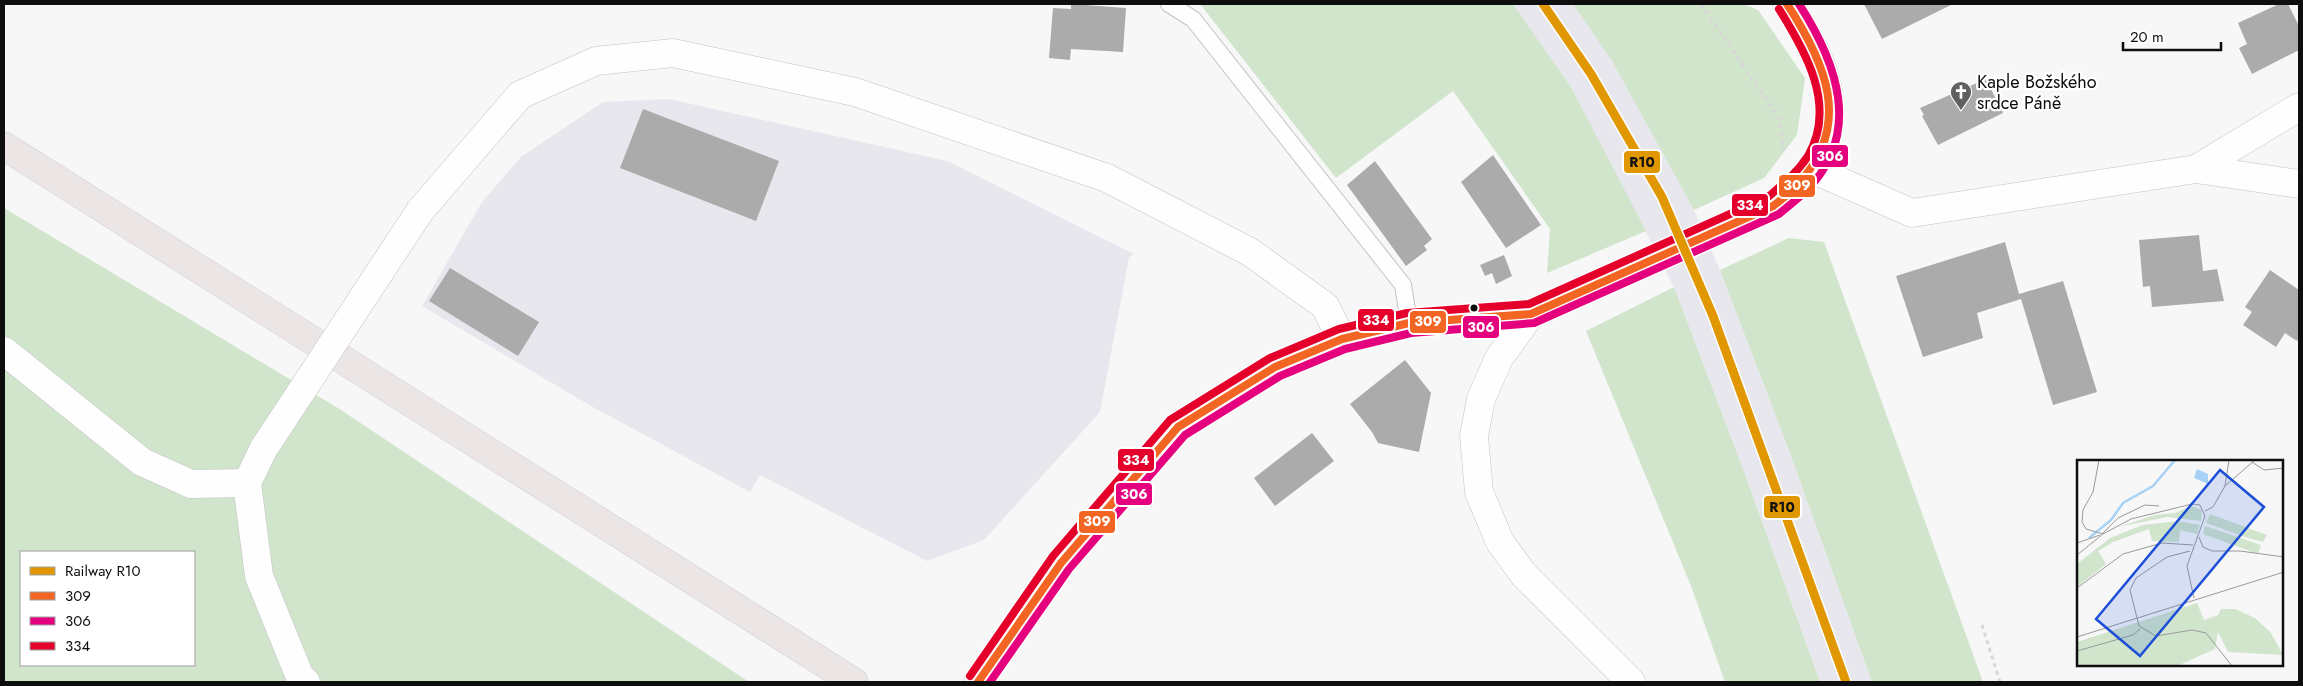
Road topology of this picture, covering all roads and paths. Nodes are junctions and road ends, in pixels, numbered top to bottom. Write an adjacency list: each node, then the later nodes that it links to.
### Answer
1 (1169, 4): 11 (lane)
2 (1700, 4): 9 (path)
3 (1787, 4): 6 (street)
4 (2299, 107): 7 (street)
5 (4, 146): 17 (main road)
6 (1812, 169): 7 (street); 9 (street)
7 (2196, 169): 8 (street)
8 (2299, 184)
9 (1782, 200): 10 (street)
10 (1531, 314): 11 (street); 19 (street)
11 (1409, 322): 12 (street)
12 (1342, 339): 14 (street, bridge); 18 (street)
13 (4, 350): 14 (street)
14 (246, 483): 16 (street)
15 (1982, 625): 20 (path)
16 (306, 682)
17 (854, 682)
18 (978, 682)
19 (1631, 682)
20 (2000, 682)

